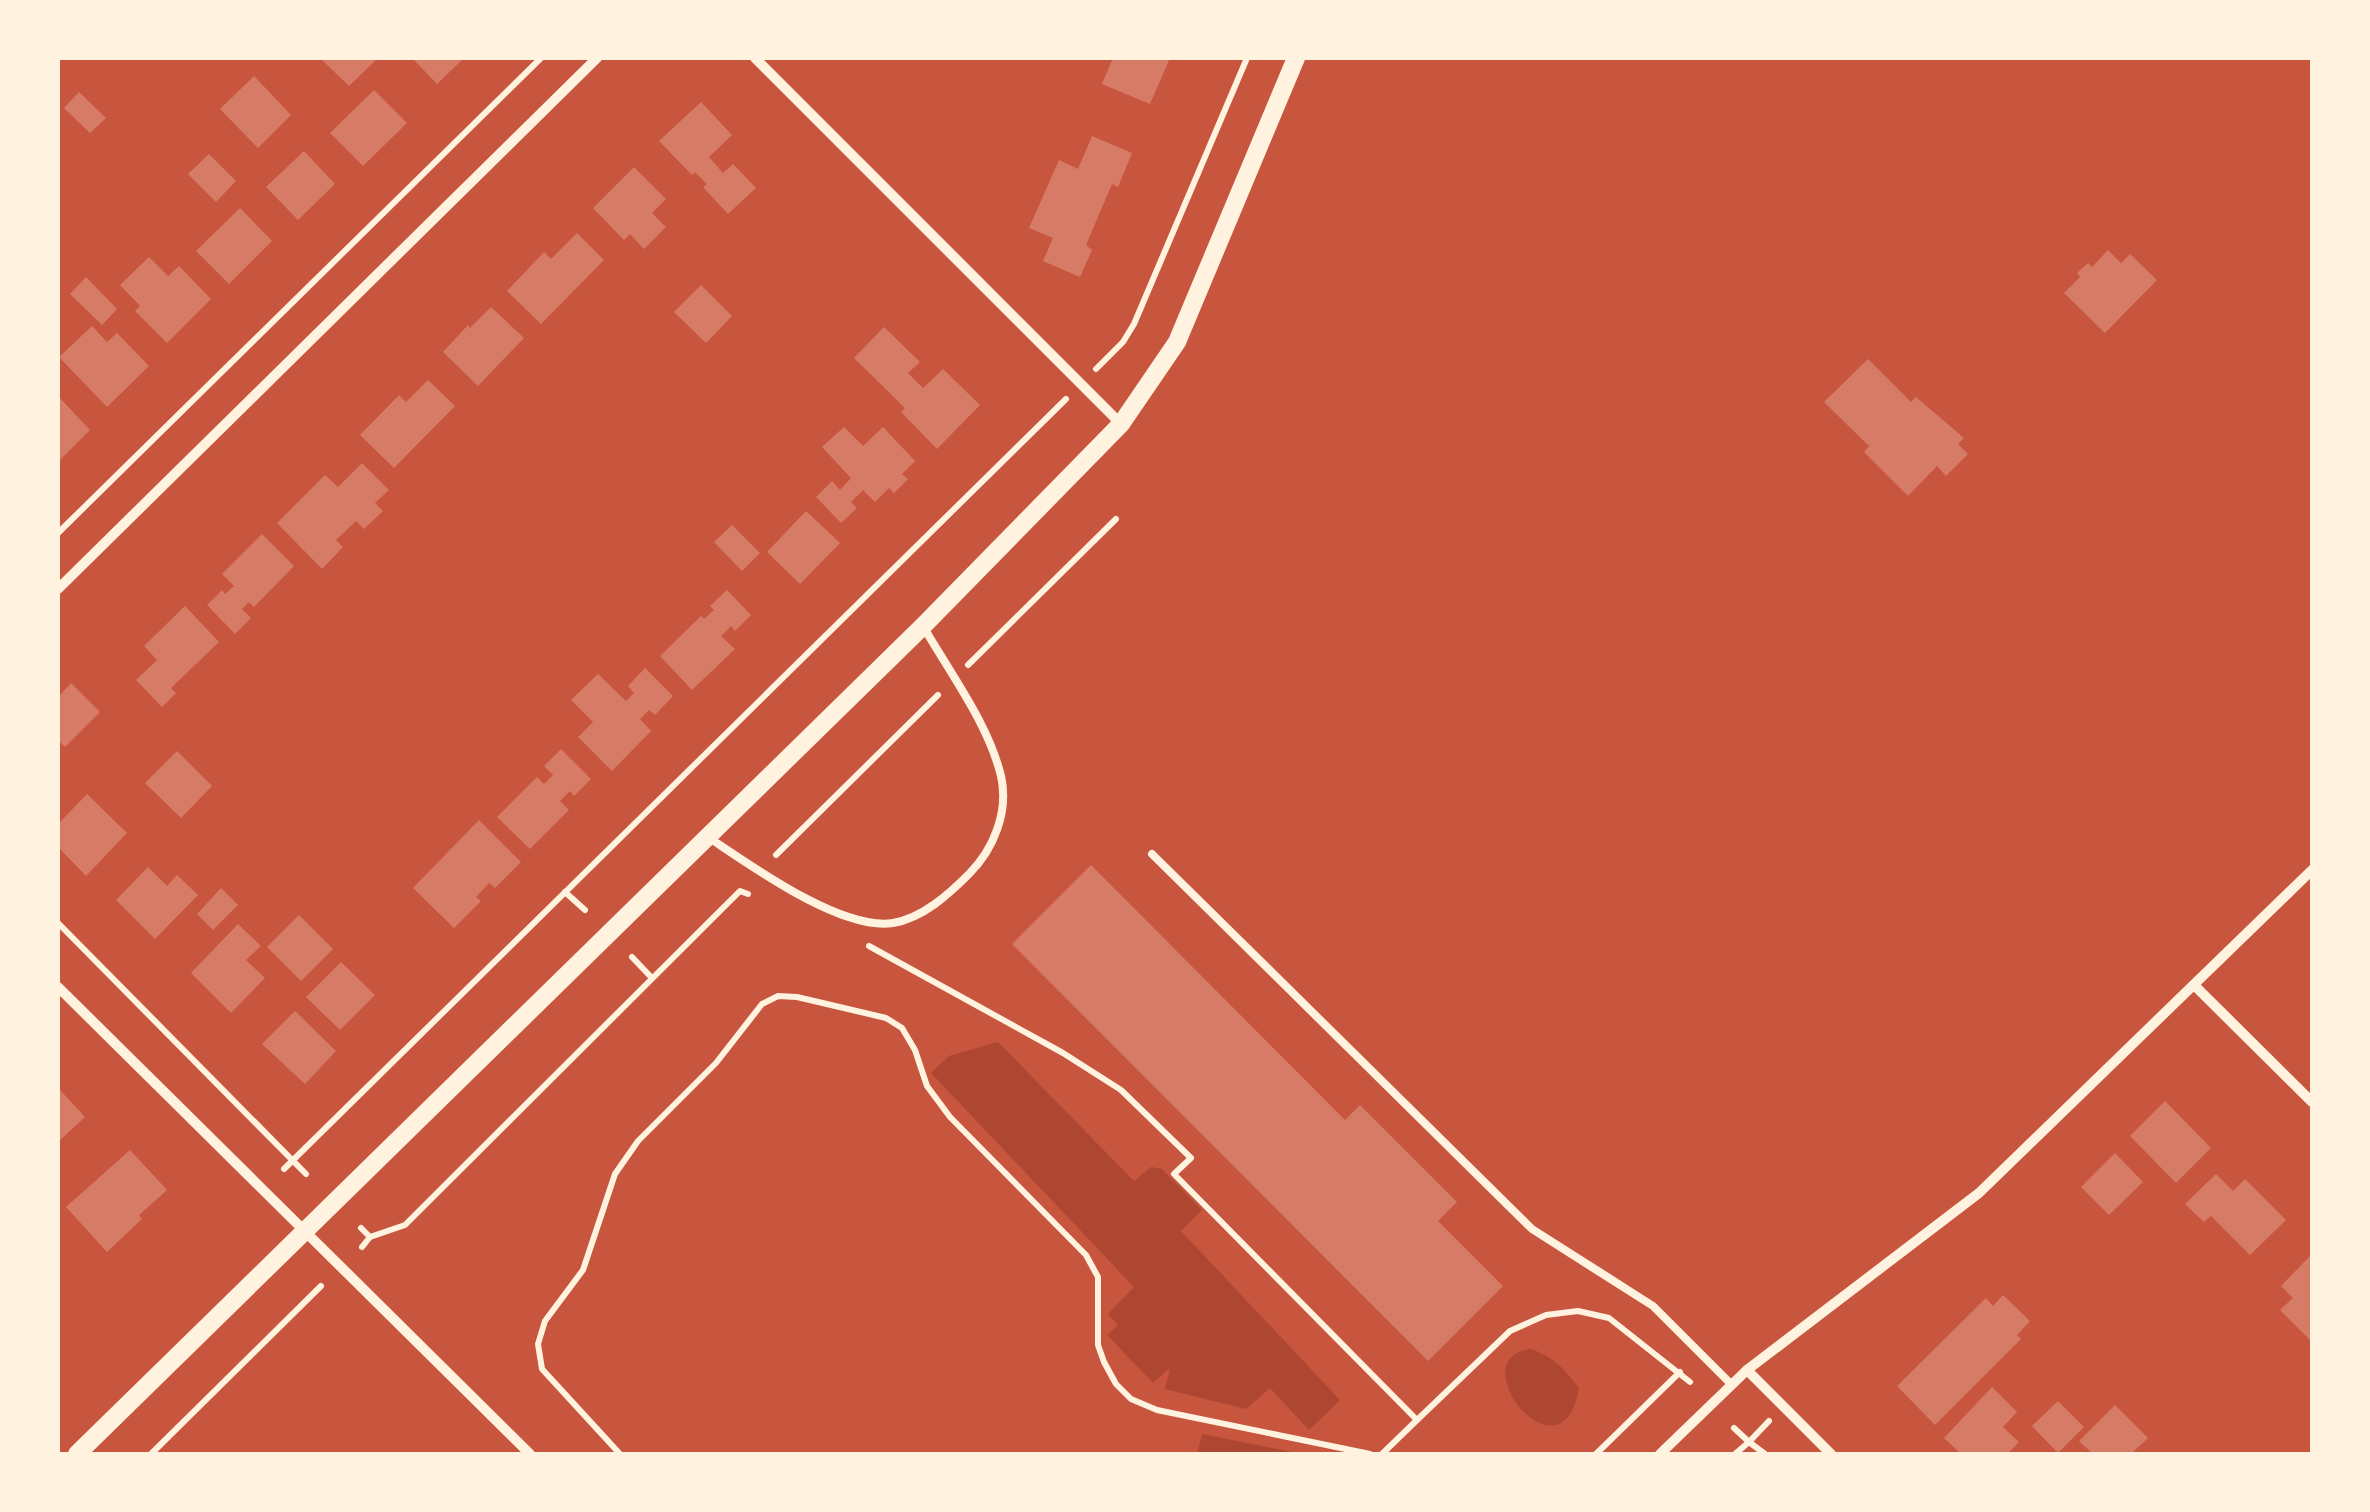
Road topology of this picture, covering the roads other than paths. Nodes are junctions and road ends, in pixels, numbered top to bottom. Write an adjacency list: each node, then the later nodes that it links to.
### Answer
1 (597, 58): 5 (street)
2 (754, 58): 4 (street)
3 (1296, 58): 4 (street)
4 (1120, 424): 6 (street)
5 (58, 588)
6 (923, 626): 7 (street); 7 (lane)
7 (708, 837): 13 (street)
8 (1152, 854): 15 (lane)
9 (2312, 870): 10 (street)
10 (2194, 985): 12 (street); 14 (street)
11 (58, 986): 13 (street)
12 (2312, 1102)
13 (303, 1231): 16 (street); 17 (street)
14 (1748, 1370): 15 (street); 19 (street)
15 (1732, 1385): 18 (street)
16 (77, 1454)
17 (530, 1454)
18 (1660, 1454)
19 (1831, 1454)

